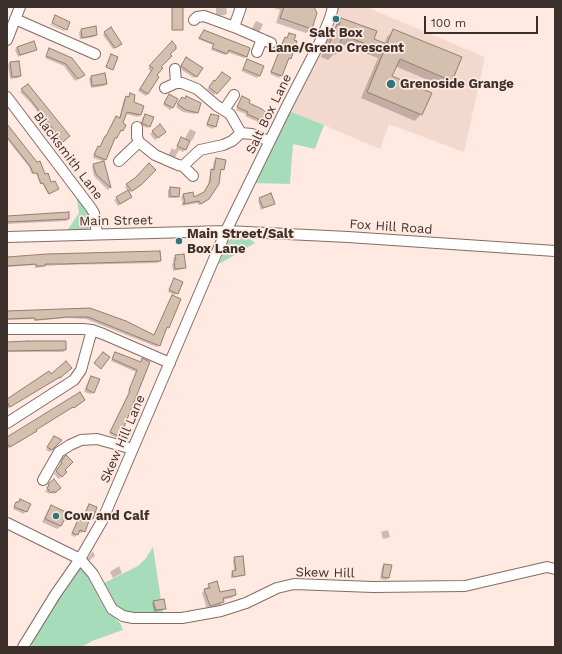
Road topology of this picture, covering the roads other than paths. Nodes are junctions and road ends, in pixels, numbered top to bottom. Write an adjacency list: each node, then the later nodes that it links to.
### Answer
1 (20, 7): 4 (street)
2 (241, 7): 6 (street)
3 (333, 7): 18 (street, Salt Box Lane)
4 (15, 19): 7 (street); 9 (street)
5 (194, 20): 6 (street)
6 (234, 27): 8 (street)
7 (7, 40)
8 (257, 52)
9 (95, 54)
10 (175, 69): 11 (street)
11 (176, 83): 12 (street); 15 (street)
12 (165, 88)
13 (234, 95): 15 (street)
14 (7, 97): 24 (street, Blacksmith Lane)
15 (224, 110): 17 (street)
16 (137, 127): 19 (street)
17 (241, 133): 18 (street); 21 (street)
18 (270, 141): 23 (street, Salt Box Lane)
19 (139, 142): 20 (street); 21 (street)
20 (119, 161)
21 (184, 166): 22 (street)
22 (193, 176)
23 (226, 231): 24 (street, Main Street); 26 (street, Fox Hill Road); 29 (street, Skew Hill Lane)
24 (97, 234): 25 (street, Main Street)
25 (7, 237)
26 (555, 251)
27 (7, 329): 28 (street)
28 (92, 330): 29 (street); 30 (street)
29 (170, 363): 31 (street, Skew Hill Lane)
30 (7, 423)
31 (133, 449): 32 (street); 34 (street, Skew Hill Lane)
32 (43, 480)
33 (7, 523): 34 (street)
34 (80, 559): 35 (street, Skew Hill); 36 (street, Skew Hill Lane)
35 (555, 569)
36 (23, 647)

